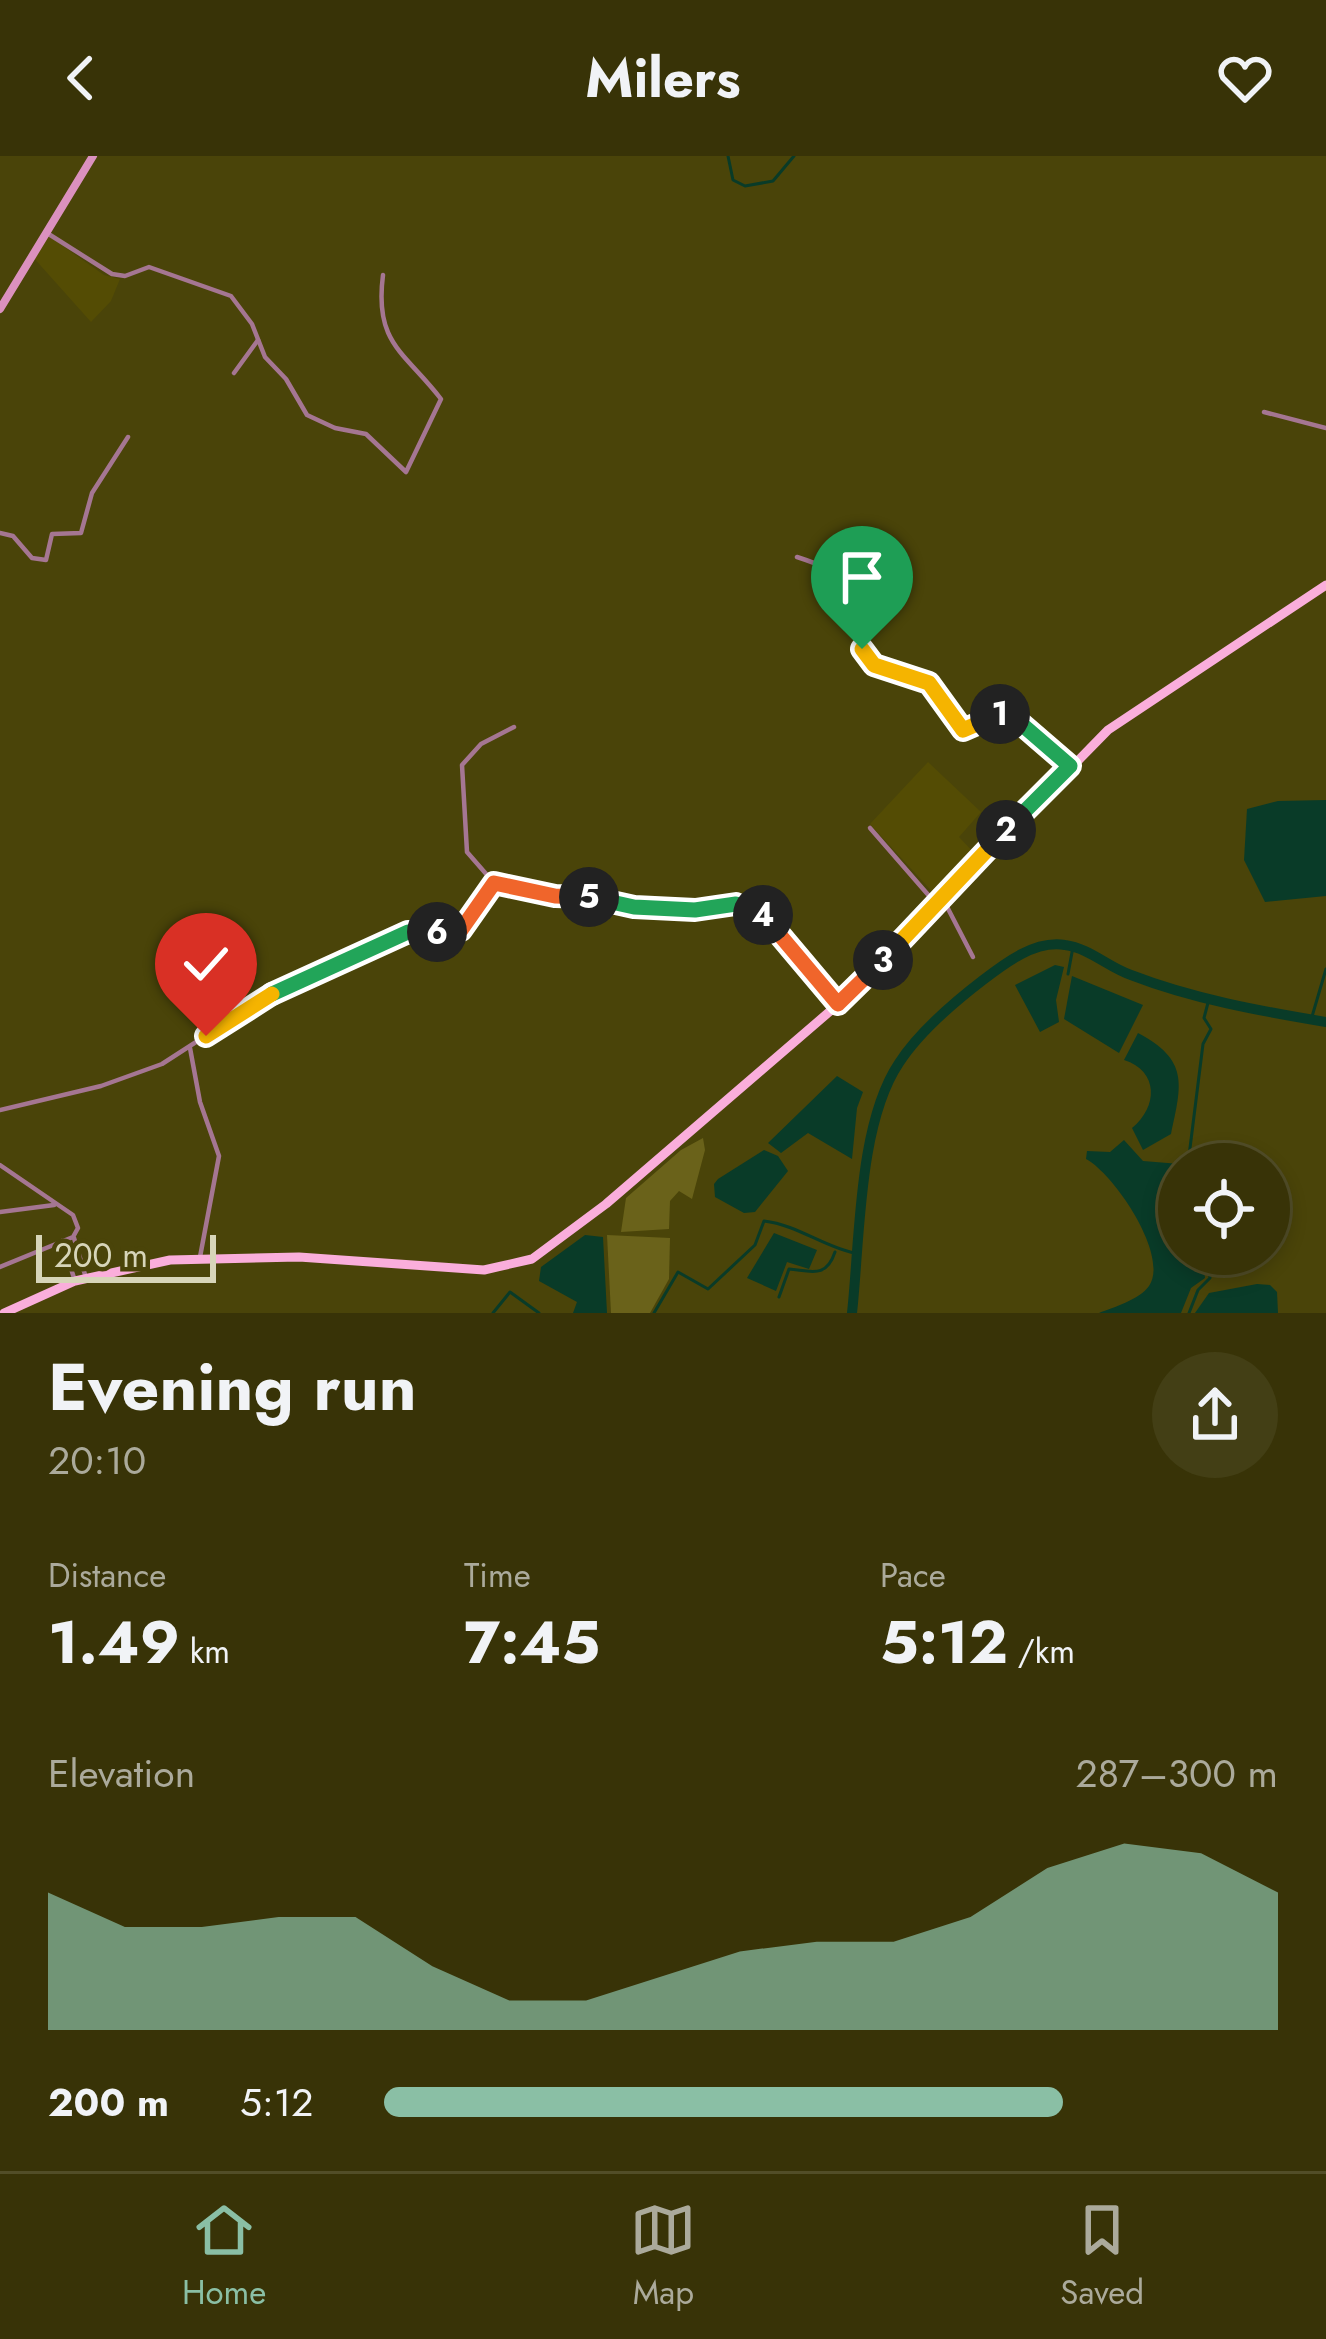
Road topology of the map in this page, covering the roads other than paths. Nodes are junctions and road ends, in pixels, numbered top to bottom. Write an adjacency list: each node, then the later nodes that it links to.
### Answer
1 (93, 156): 2 (street)
2 (47, 233): 4 (street); 5 (street)
3 (383, 274): 5 (street)
4 (0, 309)
5 (258, 340): 6 (street)
6 (234, 373)
7 (1264, 412): 8 (street)
8 (1326, 428)
9 (128, 437): 10 (street)
10 (0, 533)
11 (797, 556): 14 (street)
12 (1325, 588): 14 (main road)
13 (514, 727): 16 (street)
14 (1070, 766): 17 (main road)
15 (870, 828): 17 (street)
16 (494, 883): 19 (street); 20 (street)
17 (940, 902): 18 (street); 19 (main road)
18 (973, 957)
19 (838, 1004): 27 (main road)
20 (190, 1048): 21 (street); 27 (street)
21 (0, 1110)
22 (0, 1167): 23 (street)
23 (54, 1205): 24 (street); 25 (street)
24 (0, 1212)
25 (74, 1237): 26 (street); 29 (street)
26 (62, 1241): 28 (street); 29 (street)
27 (200, 1257): 29 (main road)
28 (0, 1267)
29 (81, 1280): 30 (main road)
30 (4, 1313)

